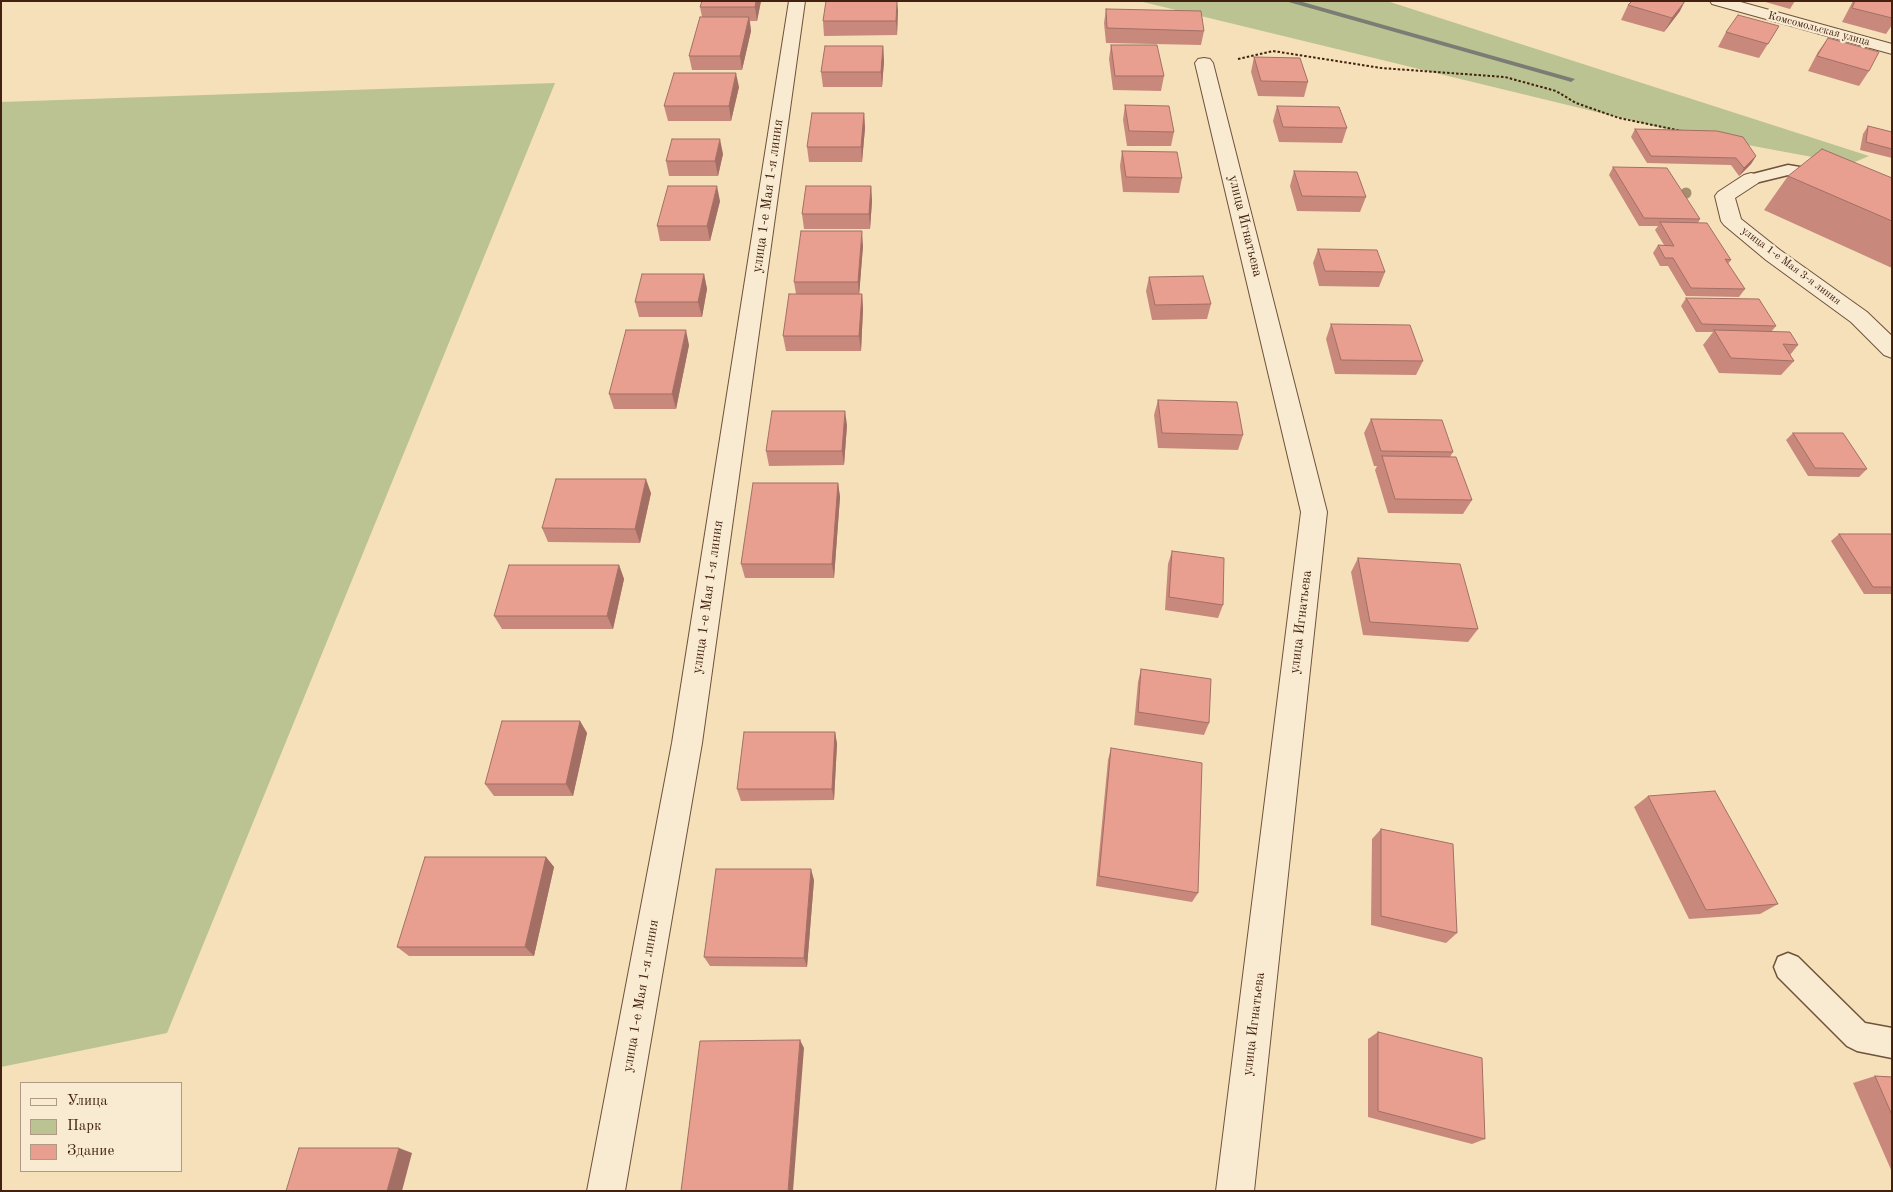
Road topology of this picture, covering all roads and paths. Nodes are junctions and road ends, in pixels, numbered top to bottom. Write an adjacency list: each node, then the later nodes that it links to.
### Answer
1 (797, 1): 11 (street, улица 1-е Мая 1-я линия)
2 (1718, 1): 3 (street, Комсомольская улица)
3 (1892, 49)
4 (1207, 72): 5 (path); 12 (street, улица Игнатьева)
5 (1686, 132)
6 (1837, 178): 7 (lane)
7 (1751, 179): 8 (street, улица 1-е Мая 3-я линия)
8 (1892, 350)
9 (1788, 967): 10 (lane)
10 (1892, 1043)
11 (606, 1191)
12 (1235, 1191)

